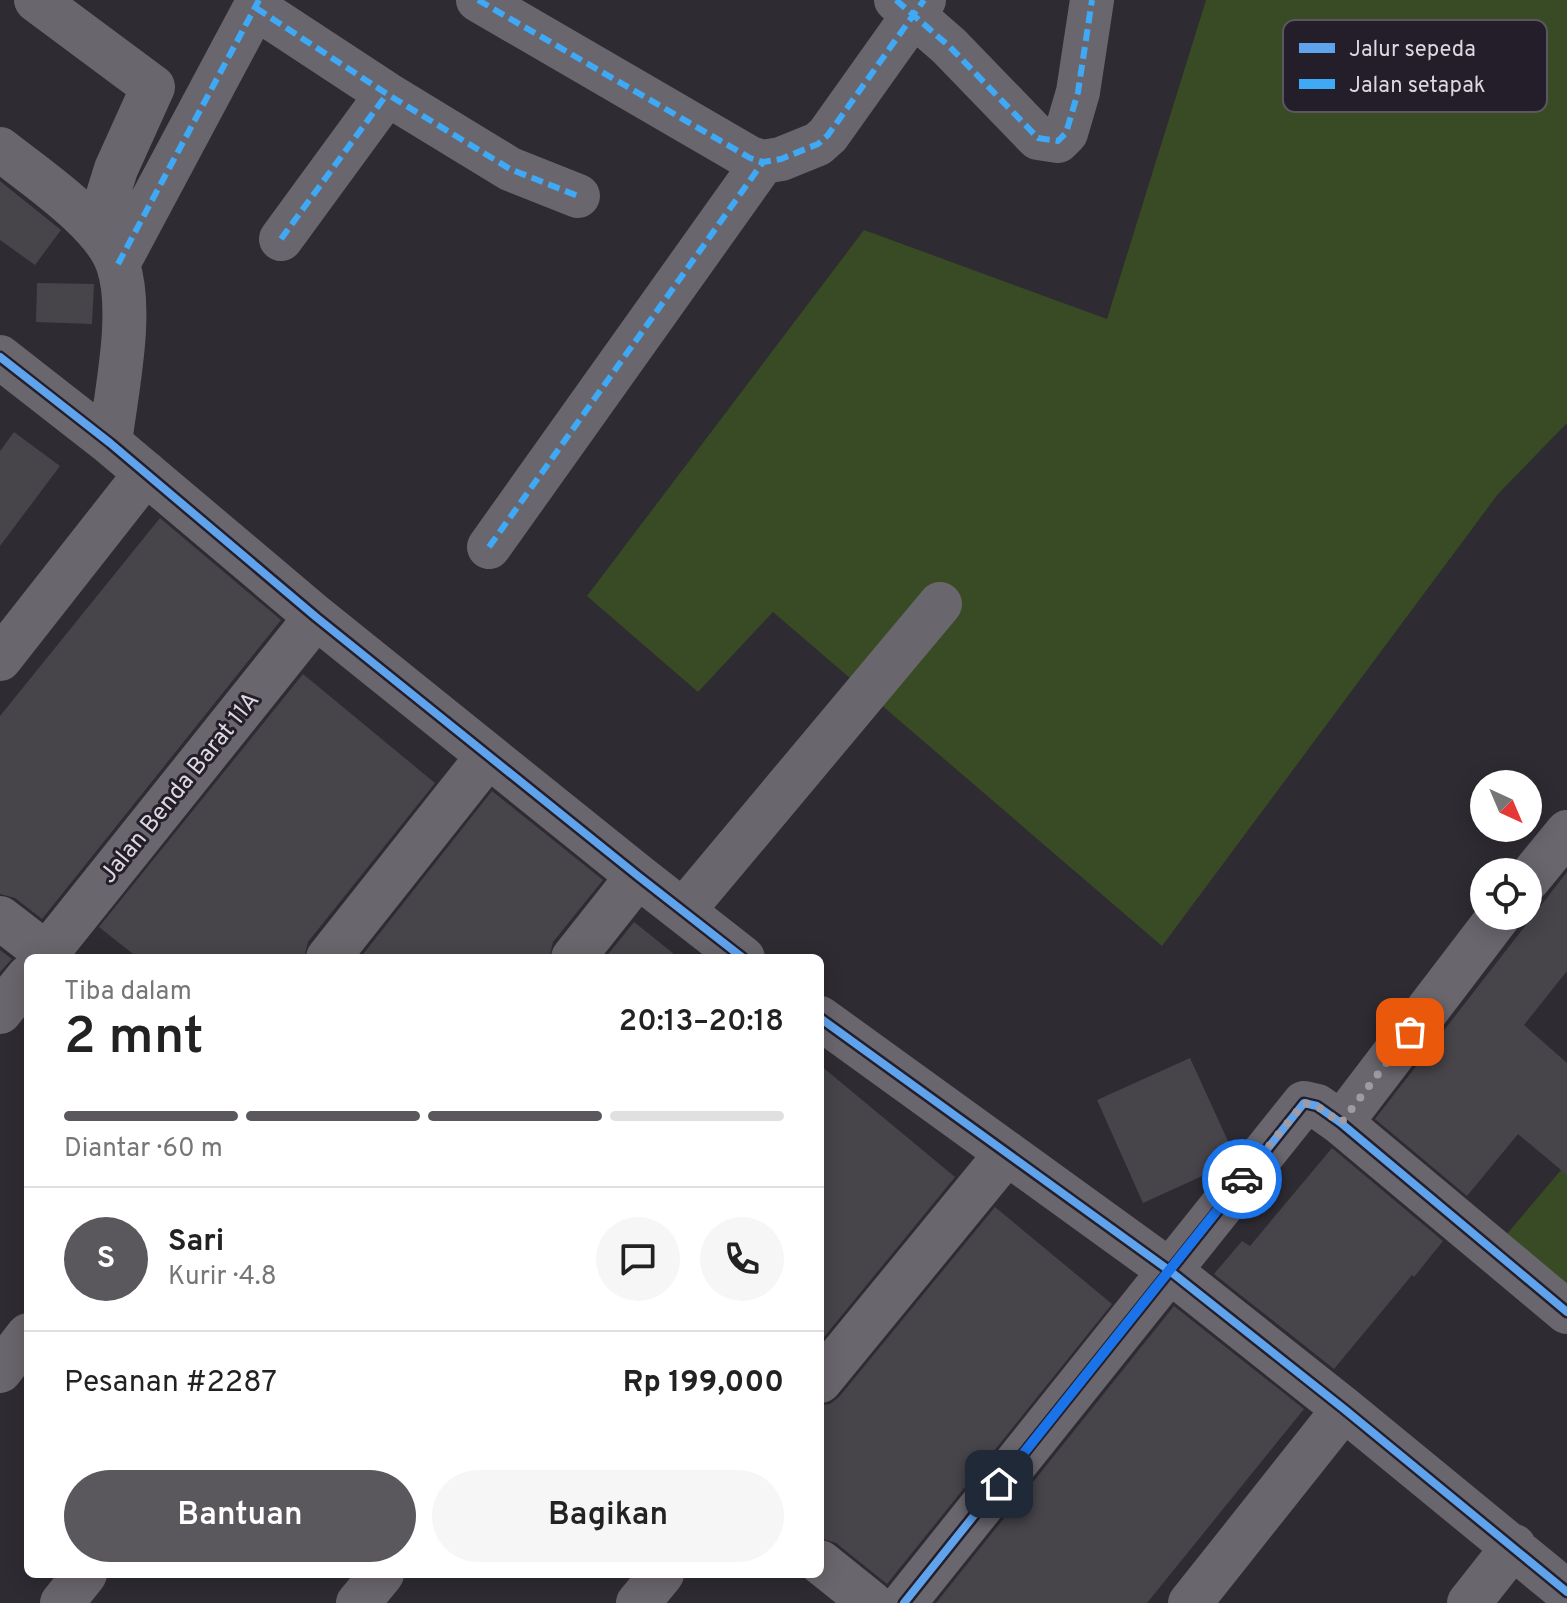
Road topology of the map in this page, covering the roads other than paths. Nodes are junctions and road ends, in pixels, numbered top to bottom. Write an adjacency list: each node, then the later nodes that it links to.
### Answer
1 (36, 0): 11 (street)
2 (478, 0): 8 (street)
3 (1092, 0): 5 (street)
4 (258, 4): 6 (street); 11 (street)
5 (911, 4): 8 (street)
6 (387, 94): 9 (street); 10 (street)
7 (0, 149): 11 (street)
8 (763, 162): 15 (street)
9 (578, 196)
10 (281, 239)
11 (107, 247): 13 (street)
12 (0, 357): 13 (street)
13 (110, 443): 14 (street)
14 (146, 473): 17 (street); 18 (street)
15 (489, 547)
16 (940, 604): 23 (street)
17 (316, 617): 19 (street); 27 (street, Jalan Benda Barat 11A)
18 (0, 659)
19 (488, 756): 22 (street); 28 (street)
20 (1567, 832): 21 (street)
21 (1542, 863)
22 (638, 876): 23 (street); 29 (street)
23 (683, 911): 30 (street)
24 (0, 918): 26 (street)
25 (1488, 930): 34 (street)
26 (34, 954)
27 (48, 954)
28 (331, 954)
29 (576, 954)
30 (738, 954)
31 (24, 983): 32 (street, Jalan Benda Barat 11A)
32 (0, 1012)
33 (824, 1021): 35 (street)
34 (1341, 1123): 36 (street); 37 (street)
35 (1007, 1153): 36 (street); 40 (street)
36 (1170, 1271): 41 (street); 52 (street)
37 (1567, 1312)
38 (24, 1340): 39 (street)
39 (0, 1371)
40 (824, 1376)
41 (1344, 1409): 42 (street); 53 (street)
42 (1514, 1546): 47 (street); 54 (street)
43 (824, 1565): 51 (street)
44 (82, 1578): 48 (street)
45 (379, 1578): 49 (street)
46 (659, 1578): 50 (street)
47 (1567, 1592)
48 (62, 1603)
49 (358, 1603)
50 (638, 1603)
51 (871, 1603)
52 (904, 1603)
53 (1190, 1603)
54 (1469, 1603)

